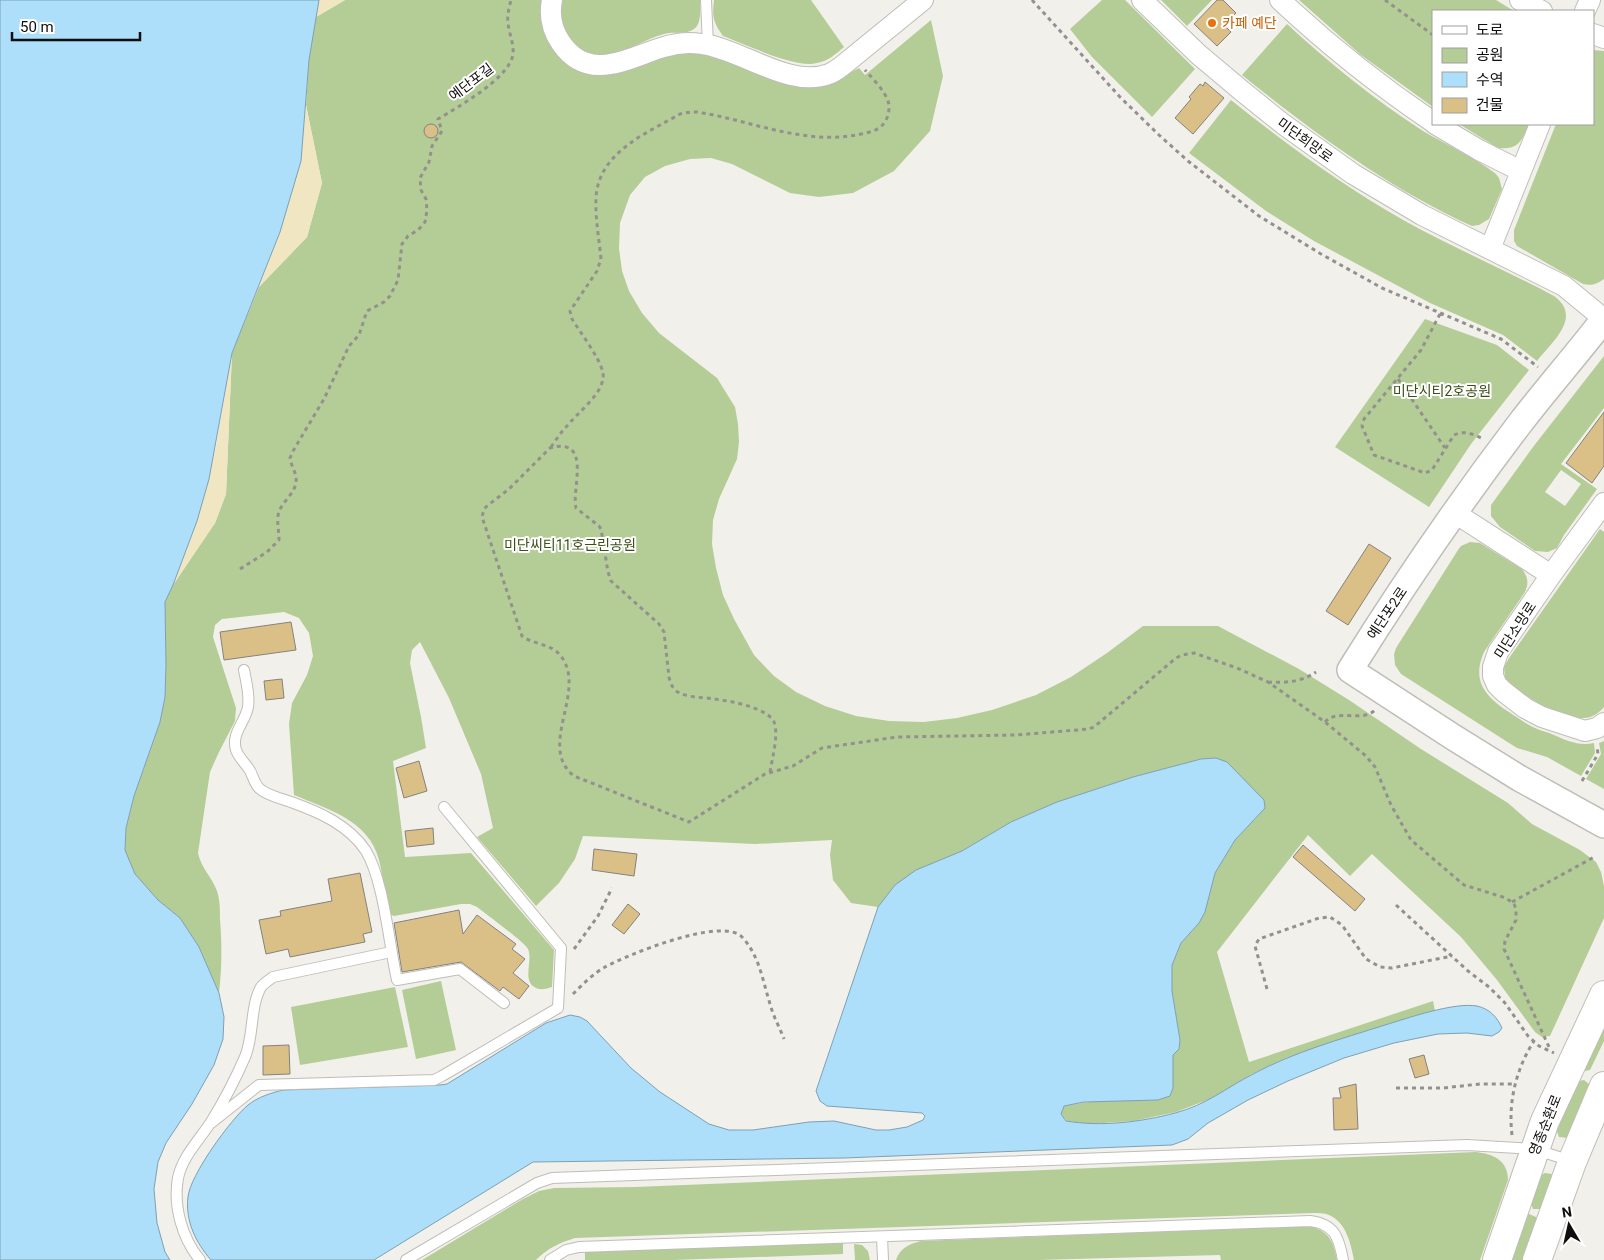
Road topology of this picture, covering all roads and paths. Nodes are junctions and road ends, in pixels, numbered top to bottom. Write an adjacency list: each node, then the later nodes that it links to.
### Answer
1 (510, 0): 30 (path, 예단포길)
2 (552, 0): 12 (street)
3 (706, 0): 12 (lane)
4 (924, 0): 12 (street)
5 (1032, 0): 19 (path)
6 (1142, 0): 18 (street, 미단희망로)
7 (1280, 0): 14 (street)
8 (1385, 0): 11 (path)
9 (1520, 0): 10 (street)
10 (1540, 10)
11 (1432, 34)
12 (708, 45)
13 (862, 66): 23 (path)
14 (1432, 122)
15 (1437, 125): 17 (street)
16 (1540, 125): 17 (street)
17 (1521, 170): 18 (street)
18 (1490, 249): 20 (street, 미단희망로)
19 (1440, 314): 21 (path); 22 (path)
20 (1604, 319): 29 (street, 예단포2로)
21 (1538, 367)
22 (1398, 379): 27 (path); 27 (path)
23 (560, 435): 25 (path); 26 (path)
24 (1483, 439): 27 (path)
25 (562, 443): 26 (path); 38 (path)
26 (550, 448): 38 (path)
27 (1446, 448)
28 (1604, 503): 31 (street, 미단소망로)
29 (1455, 513): 31 (street); 41 (street, 예단포2로)
30 (240, 569)
31 (1551, 575): 37 (street, 미단소망로)
32 (244, 670): 48 (lane)
33 (1316, 672): 34 (path)
34 (1268, 682): 36 (path); 38 (path)
35 (1375, 710): 36 (path)
36 (1325, 722): 46 (path)
37 (1600, 732): 39 (path)
38 (770, 772)
39 (1582, 781)
40 (444, 807): 50 (lane)
41 (1574, 808): 42 (street); 43 (street, 예단포2로); 44 (street)
42 (1604, 816)
43 (1604, 825)
44 (1600, 848): 46 (path)
45 (612, 888): 50 (path)
46 (1512, 902): 57 (path)
47 (1396, 904): 49 (path)
48 (391, 952): 53 (lane); 62 (lane)
49 (1452, 956): 51 (path); 56 (path)
50 (560, 970): 54 (lane)
51 (1267, 989)
52 (1604, 995): 58 (main road, 영종순환로)
53 (504, 1003)
54 (558, 1008): 55 (path); 62 (lane)
55 (784, 1039)
56 (1534, 1041): 58 (path); 59 (path)
57 (1550, 1047)
58 (1572, 1063): 63 (main road, 영종순환로)
59 (1516, 1084): 61 (path); 63 (path)
60 (1604, 1086): 64 (main road)
61 (1396, 1088)
62 (211, 1123): 66 (lane)
63 (1525, 1149): 64 (lane); 67 (lane); 71 (main road, 영종순환로)
64 (1572, 1162): 72 (main road)
65 (882, 1237): 68 (lane); 69 (lane); 70 (lane)
66 (200, 1260)
67 (406, 1260)
68 (550, 1260)
69 (883, 1260)
70 (1343, 1260)
71 (1497, 1260)
72 (1537, 1260)

